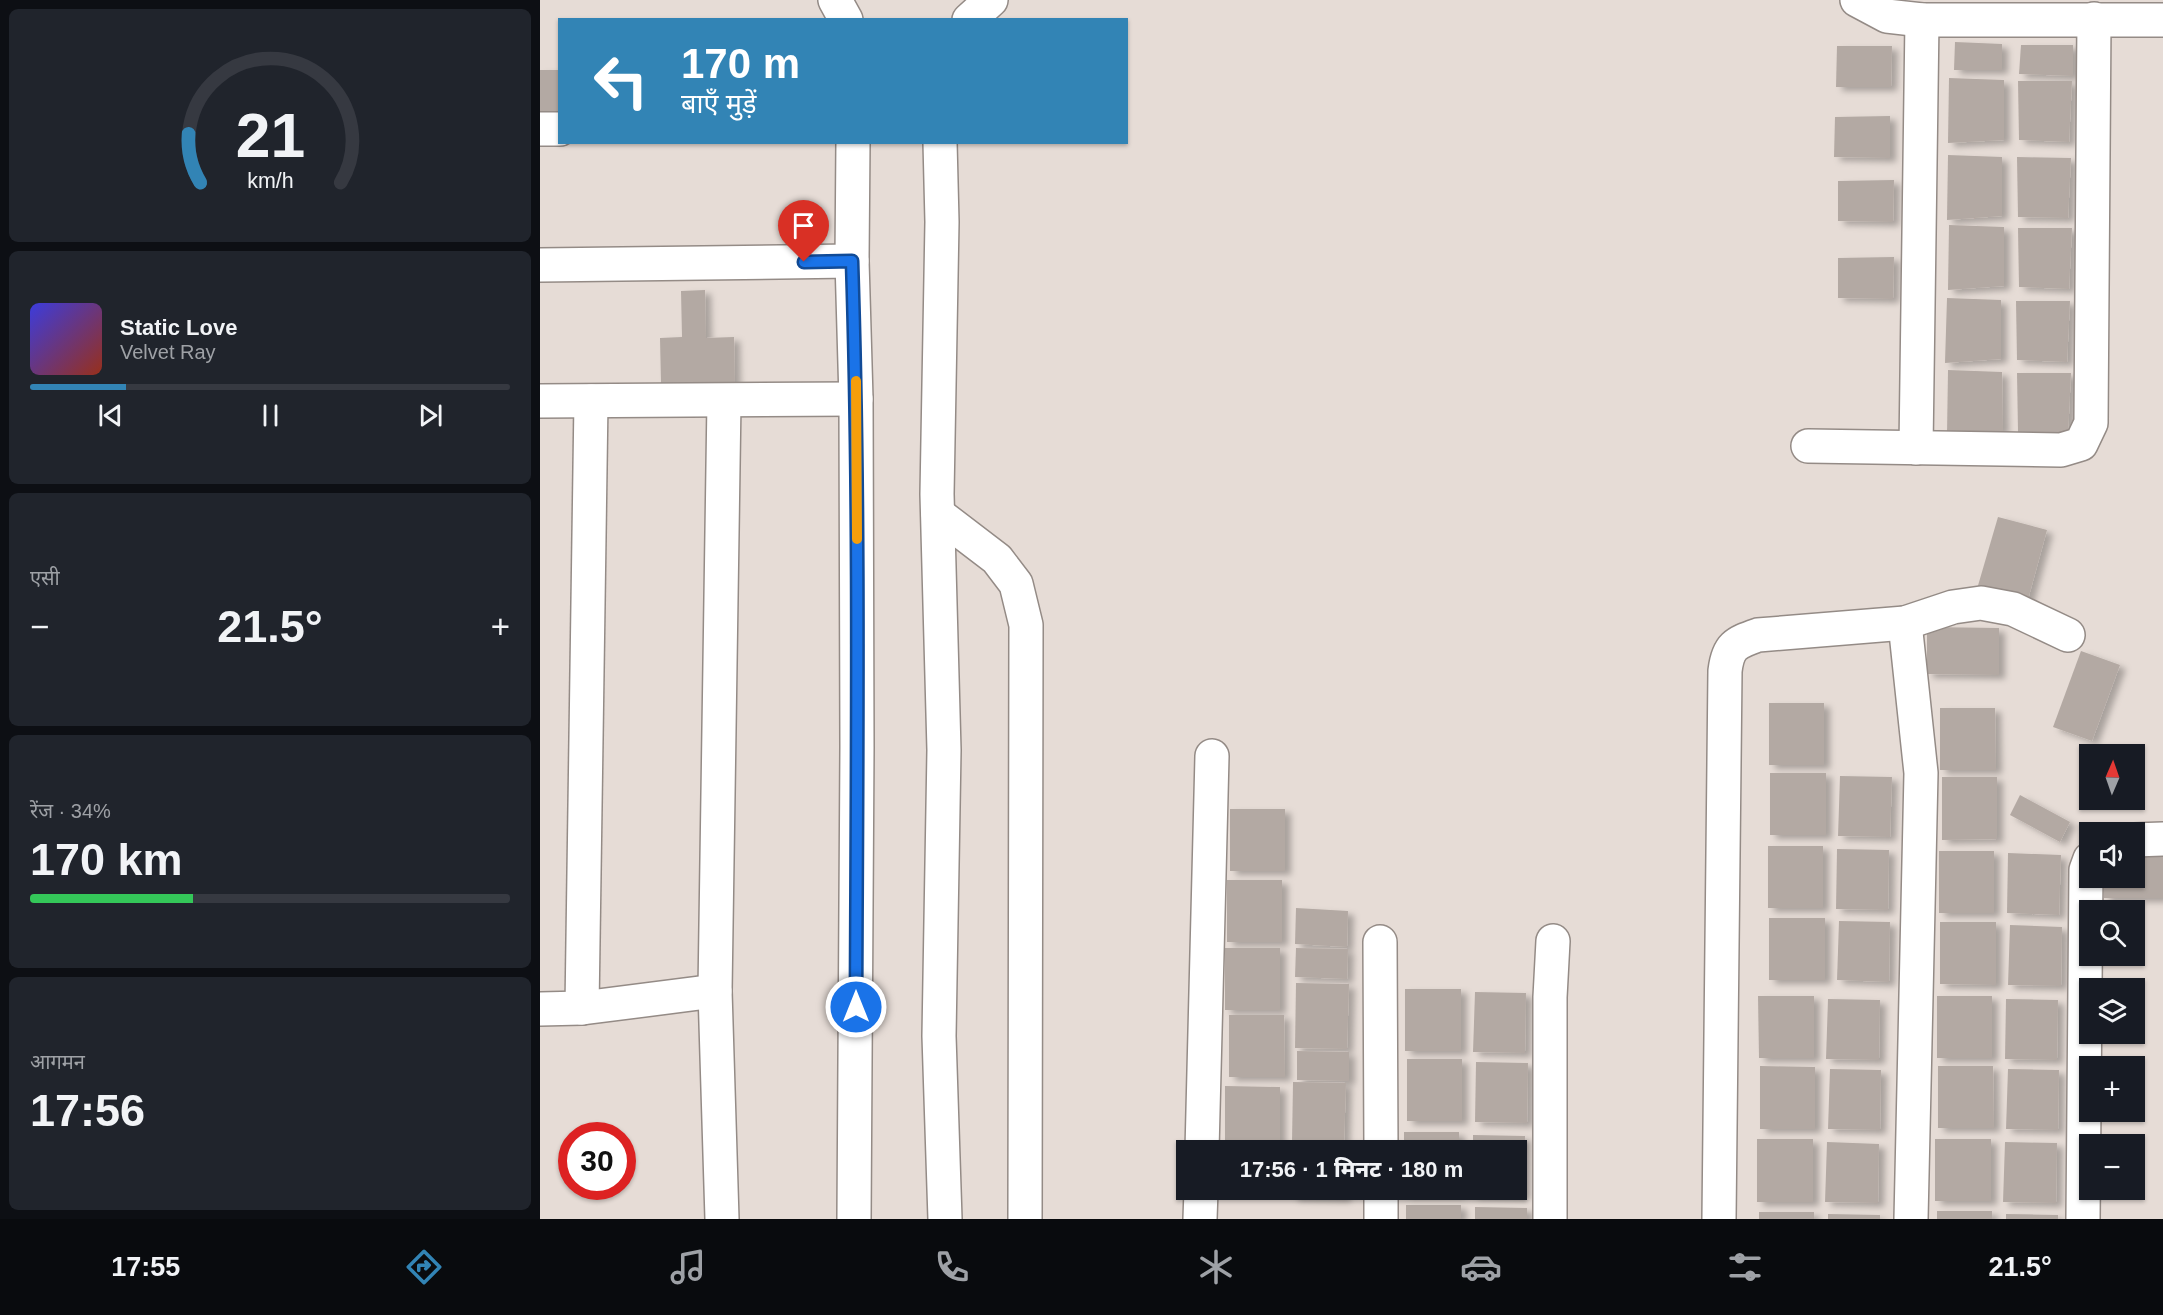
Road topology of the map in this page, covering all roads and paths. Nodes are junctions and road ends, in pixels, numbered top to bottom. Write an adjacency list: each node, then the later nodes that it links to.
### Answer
1 (836, 0): 4 (street)
2 (991, 0): 5 (street)
3 (1857, 0): 7 (street)
4 (845, 18)
5 (971, 18)
6 (2094, 19): 7 (street); 8 (street); 20 (street)
7 (1922, 20): 20 (street)
8 (2163, 20)
9 (540, 129): 10 (street)
10 (558, 129)
11 (853, 144): 13 (street)
12 (940, 144): 21 (street)
13 (852, 261): 14 (street); 15 (street)
14 (540, 265)
15 (856, 399): 18 (street); 38 (street)
16 (540, 401): 17 (street)
17 (591, 401): 18 (street); 31 (street)
18 (724, 401): 30 (street)
19 (1808, 446): 20 (street)
20 (1916, 448)
21 (938, 514): 39 (street); 40 (street)
22 (1905, 623): 23 (street); 44 (street); 45 (street)
23 (2068, 635)
24 (1212, 756): 33 (street)
25 (2163, 839): 26 (street)
26 (2145, 840)
27 (2086, 888): 46 (street)
28 (1553, 941): 43 (street)
29 (1380, 942): 34 (street)
30 (715, 991): 31 (street); 37 (street)
31 (582, 1008): 32 (street)
32 (540, 1009)
33 (1202, 1140)
34 (1381, 1140)
35 (1201, 1200): 41 (street)
36 (1381, 1200): 42 (street)
37 (722, 1219)
38 (854, 1219)
39 (945, 1219)
40 (1025, 1219)
41 (1200, 1219)
42 (1381, 1219)
43 (1550, 1219)
44 (1719, 1219)
45 (1911, 1219)
46 (2083, 1219)

